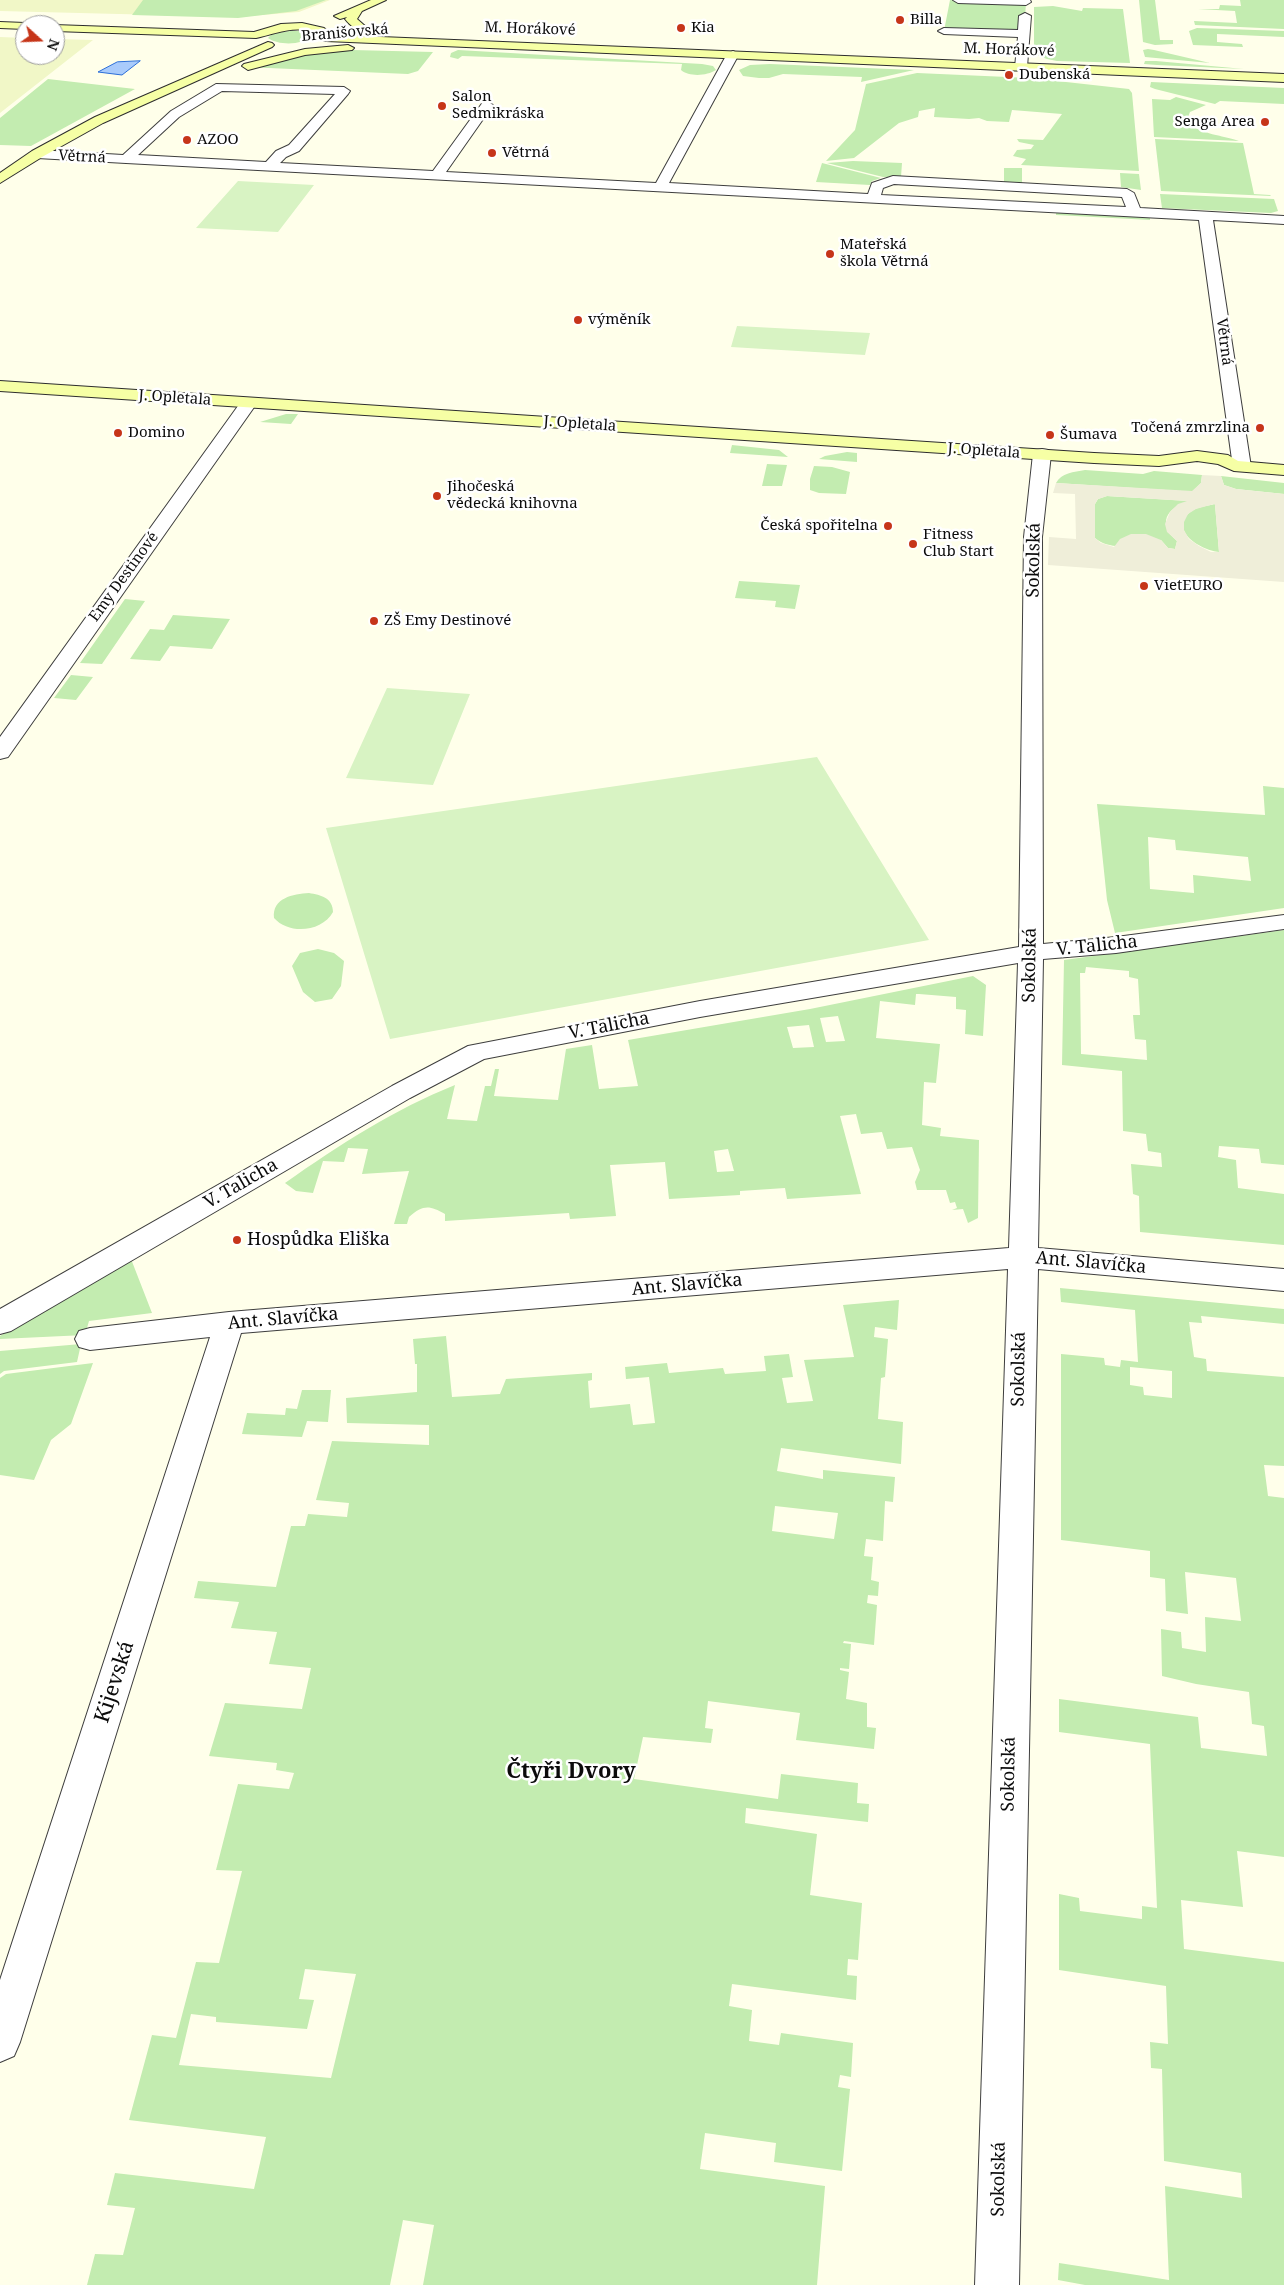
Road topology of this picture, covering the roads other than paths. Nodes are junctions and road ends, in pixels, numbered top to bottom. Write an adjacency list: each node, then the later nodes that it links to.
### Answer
1 (381, 0): 4 (street, Branišovská)
2 (958, 0): 3 (street)
3 (1026, 1): 11 (street)
4 (358, 9): 8 (street, Branišovská); 14 (street, Branišovská)
5 (0, 25): 6 (street)
6 (15, 26)
7 (65, 28): 10 (street, Branišovská)
8 (312, 28): 12 (street, Branišovská); 13 (street, Branišovská)
9 (944, 31): 11 (street)
10 (175, 32): 12 (street, Branišovská); 20 (street, Branišovská)
11 (1024, 34): 17 (street)
12 (256, 35): 15 (street)
13 (326, 38): 14 (street, M. Horákové); 15 (street, Branišovská)
14 (429, 41): 16 (street, M. Horákové); 20 (street, Branišovská)
15 (268, 46): 20 (street, Branišovská)
16 (733, 54): 17 (street, M. Horákové); 29 (street)
17 (1021, 67): 19 (street, M. Horákové)
18 (252, 72): 21 (street)
19 (1284, 78)
20 (174, 85): 23 (street, Branišovská)
21 (236, 87): 24 (street, Větrná); 25 (street, Větrná)
22 (487, 105): 26 (street)
23 (37, 154): 24 (street, Větrná); 27 (street, Branišovská)
24 (126, 159): 25 (street, Větrná)
25 (269, 167): 26 (street, Větrná)
26 (437, 176): 29 (street, Větrná)
27 (0, 179)
28 (996, 186): 30 (street); 31 (street); 32 (street)
29 (660, 188): 30 (street, Větrná)
30 (873, 199): 31 (street, Větrná)
31 (994, 206): 32 (street, Větrná)
32 (1135, 213): 33 (street, Větrná)
33 (1206, 216): 34 (street, Větrná); 38 (street, Větrná)
34 (1284, 220)
35 (0, 386): 36 (street, J. Opletala)
36 (249, 403): 37 (street, J. Opletala); 40 (street, Emy Destinové)
37 (1042, 454): 38 (street, J. Opletala); 42 (street, Sokolská)
38 (1238, 466): 39 (street, J. Opletala)
39 (1284, 470)
40 (0, 752)
41 (1284, 922): 42 (street, V. Talicha)
42 (1031, 953): 43 (street, Sokolská); 45 (street, V. Talicha)
43 (1022, 1257): 44 (street, Ant. Slavíčka); 46 (street, Ant. Slavíčka); 49 (street, Sokolská)
44 (1284, 1280)
45 (0, 1323)
46 (229, 1323): 47 (street, Ant. Slavíčka); 48 (street, Kijevská)
47 (90, 1339)
48 (0, 2042)
49 (997, 2285)

